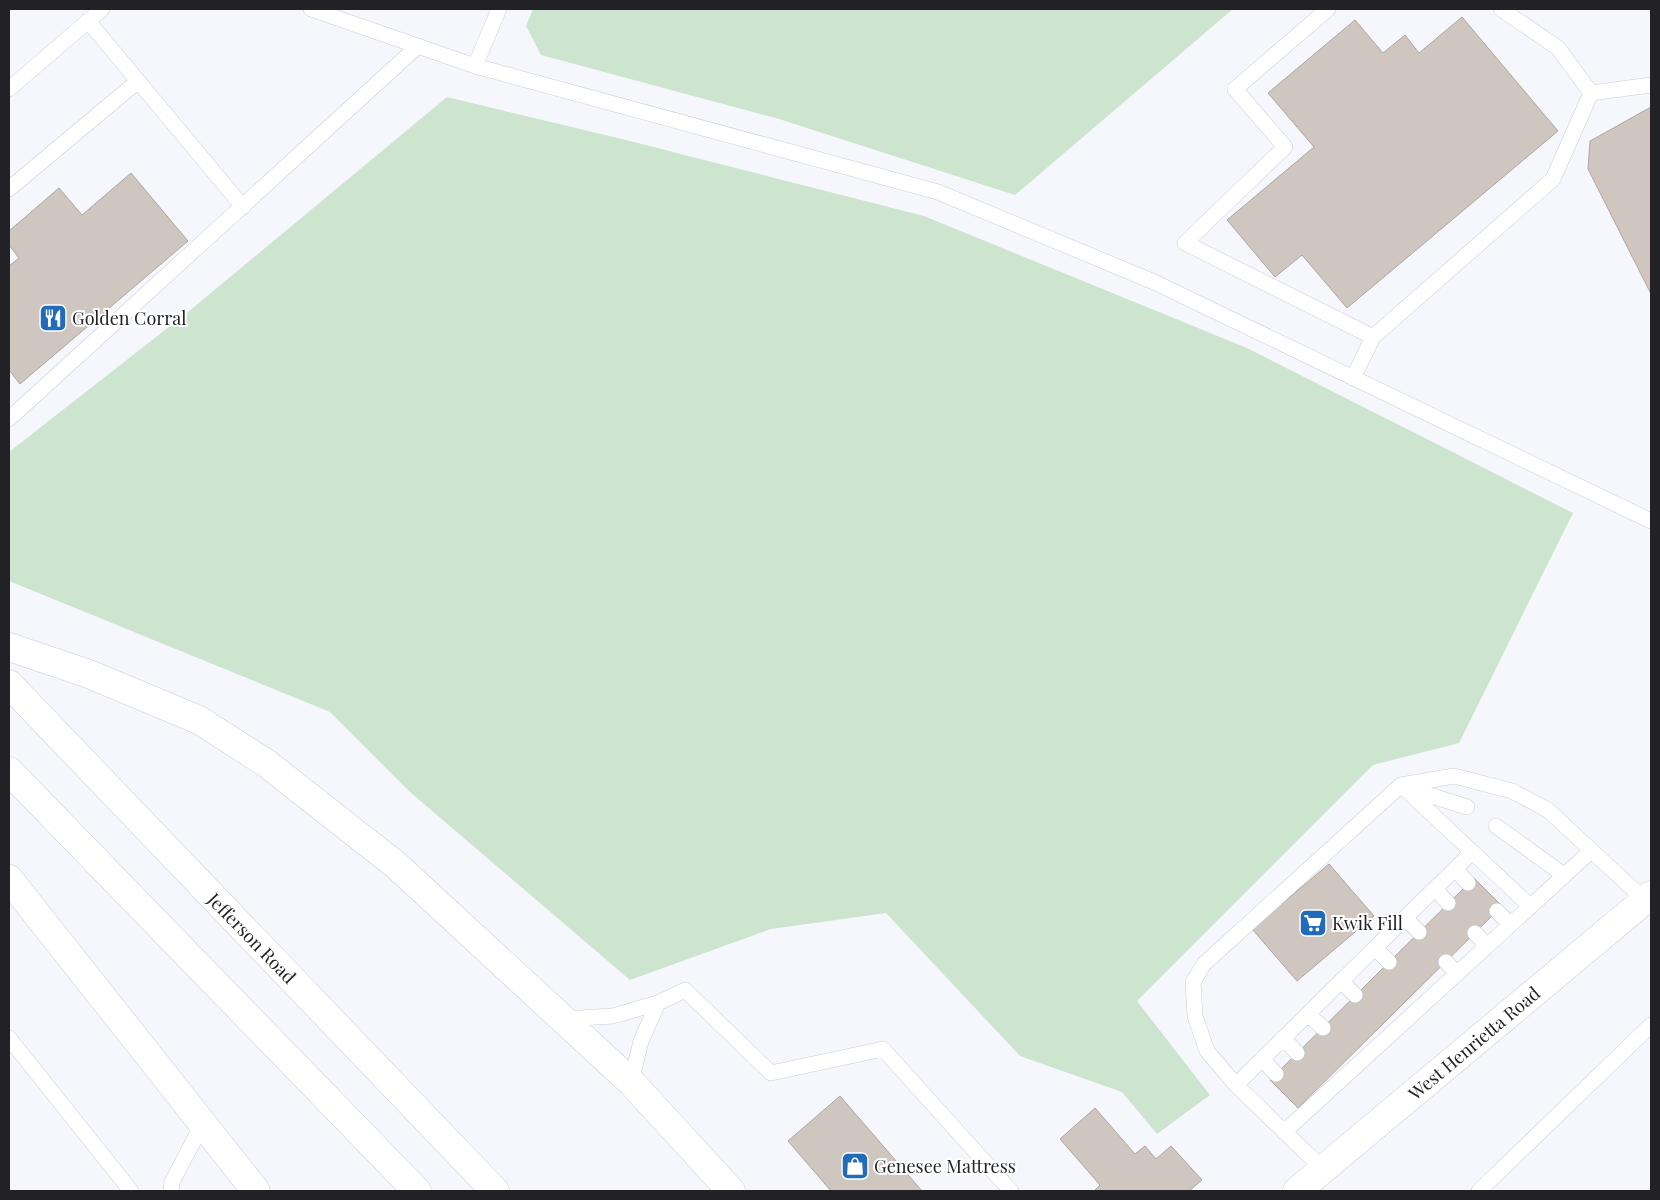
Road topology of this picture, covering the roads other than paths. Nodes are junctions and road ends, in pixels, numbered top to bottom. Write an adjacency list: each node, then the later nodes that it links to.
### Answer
1 (102, 9): 6 (lane)
2 (311, 9): 7 (lane)
3 (499, 9): 8 (lane)
4 (1328, 9): 15 (lane)
5 (1501, 9): 12 (lane)
6 (88, 21): 9 (lane); 11 (lane)
7 (418, 46): 8 (lane); 14 (lane)
8 (475, 66): 16 (lane)
9 (138, 81): 13 (lane); 14 (lane)
10 (1651, 85): 12 (lane)
11 (9, 90)
12 (1591, 93): 15 (lane)
13 (9, 189)
14 (243, 206): 17 (lane)
15 (1373, 337): 16 (lane)
16 (1354, 378): 18 (lane)
17 (9, 419)
18 (1651, 521)
19 (9, 647): 49 (main road)
20 (9, 684): 66 (main road, Jefferson Road)
21 (9, 771): 65 (main road)
22 (1401, 786): 23 (lane); 25 (lane); 26 (lane); 58 (lane)
23 (1467, 808)
24 (1496, 826): 28 (lane)
25 (1591, 851): 28 (lane); 32 (lane)
26 (1472, 852): 27 (lane); 34 (lane)
27 (1455, 869): 30 (lane); 31 (lane)
28 (1564, 875): 34 (lane)
29 (9, 879): 59 (main road)
30 (1468, 883)
31 (1435, 889): 33 (lane); 36 (lane)
32 (1649, 900): 61 (main road, West Henrietta Road)
33 (1448, 903)
34 (1530, 906): 37 (lane)
35 (1497, 911): 37 (lane)
36 (1406, 918): 38 (lane); 41 (lane)
37 (1510, 924): 40 (lane)
38 (1419, 932)
39 (1475, 933): 40 (lane)
40 (1487, 946): 44 (lane)
41 (1375, 948): 42 (lane); 45 (lane)
42 (1389, 962)
43 (1446, 962): 44 (lane)
44 (1457, 973): 60 (lane)
45 (1341, 981): 46 (lane); 48 (lane)
46 (1355, 995)
47 (658, 1003): 49 (lane); 57 (lane); 68 (lane)
48 (1308, 1014): 51 (lane); 53 (lane)
49 (563, 1019): 57 (main road)
50 (1651, 1025): 70 (lane)
51 (1323, 1028)
52 (9, 1038): 62 (lane)
53 (1283, 1038): 54 (lane); 55 (lane)
54 (1297, 1053)
55 (1262, 1059): 56 (lane); 58 (lane)
56 (1276, 1074)
57 (631, 1082): 67 (main road)
58 (1236, 1085): 60 (lane)
59 (203, 1123): 63 (lane); 64 (main road)
60 (1284, 1132): 61 (lane)
61 (1323, 1169): 69 (main road, West Henrietta Road)
62 (131, 1191)
63 (171, 1191)
64 (256, 1191)
65 (416, 1191)
66 (495, 1191)
67 (731, 1191)
68 (1011, 1191)
69 (1297, 1191)
70 (1479, 1191)

